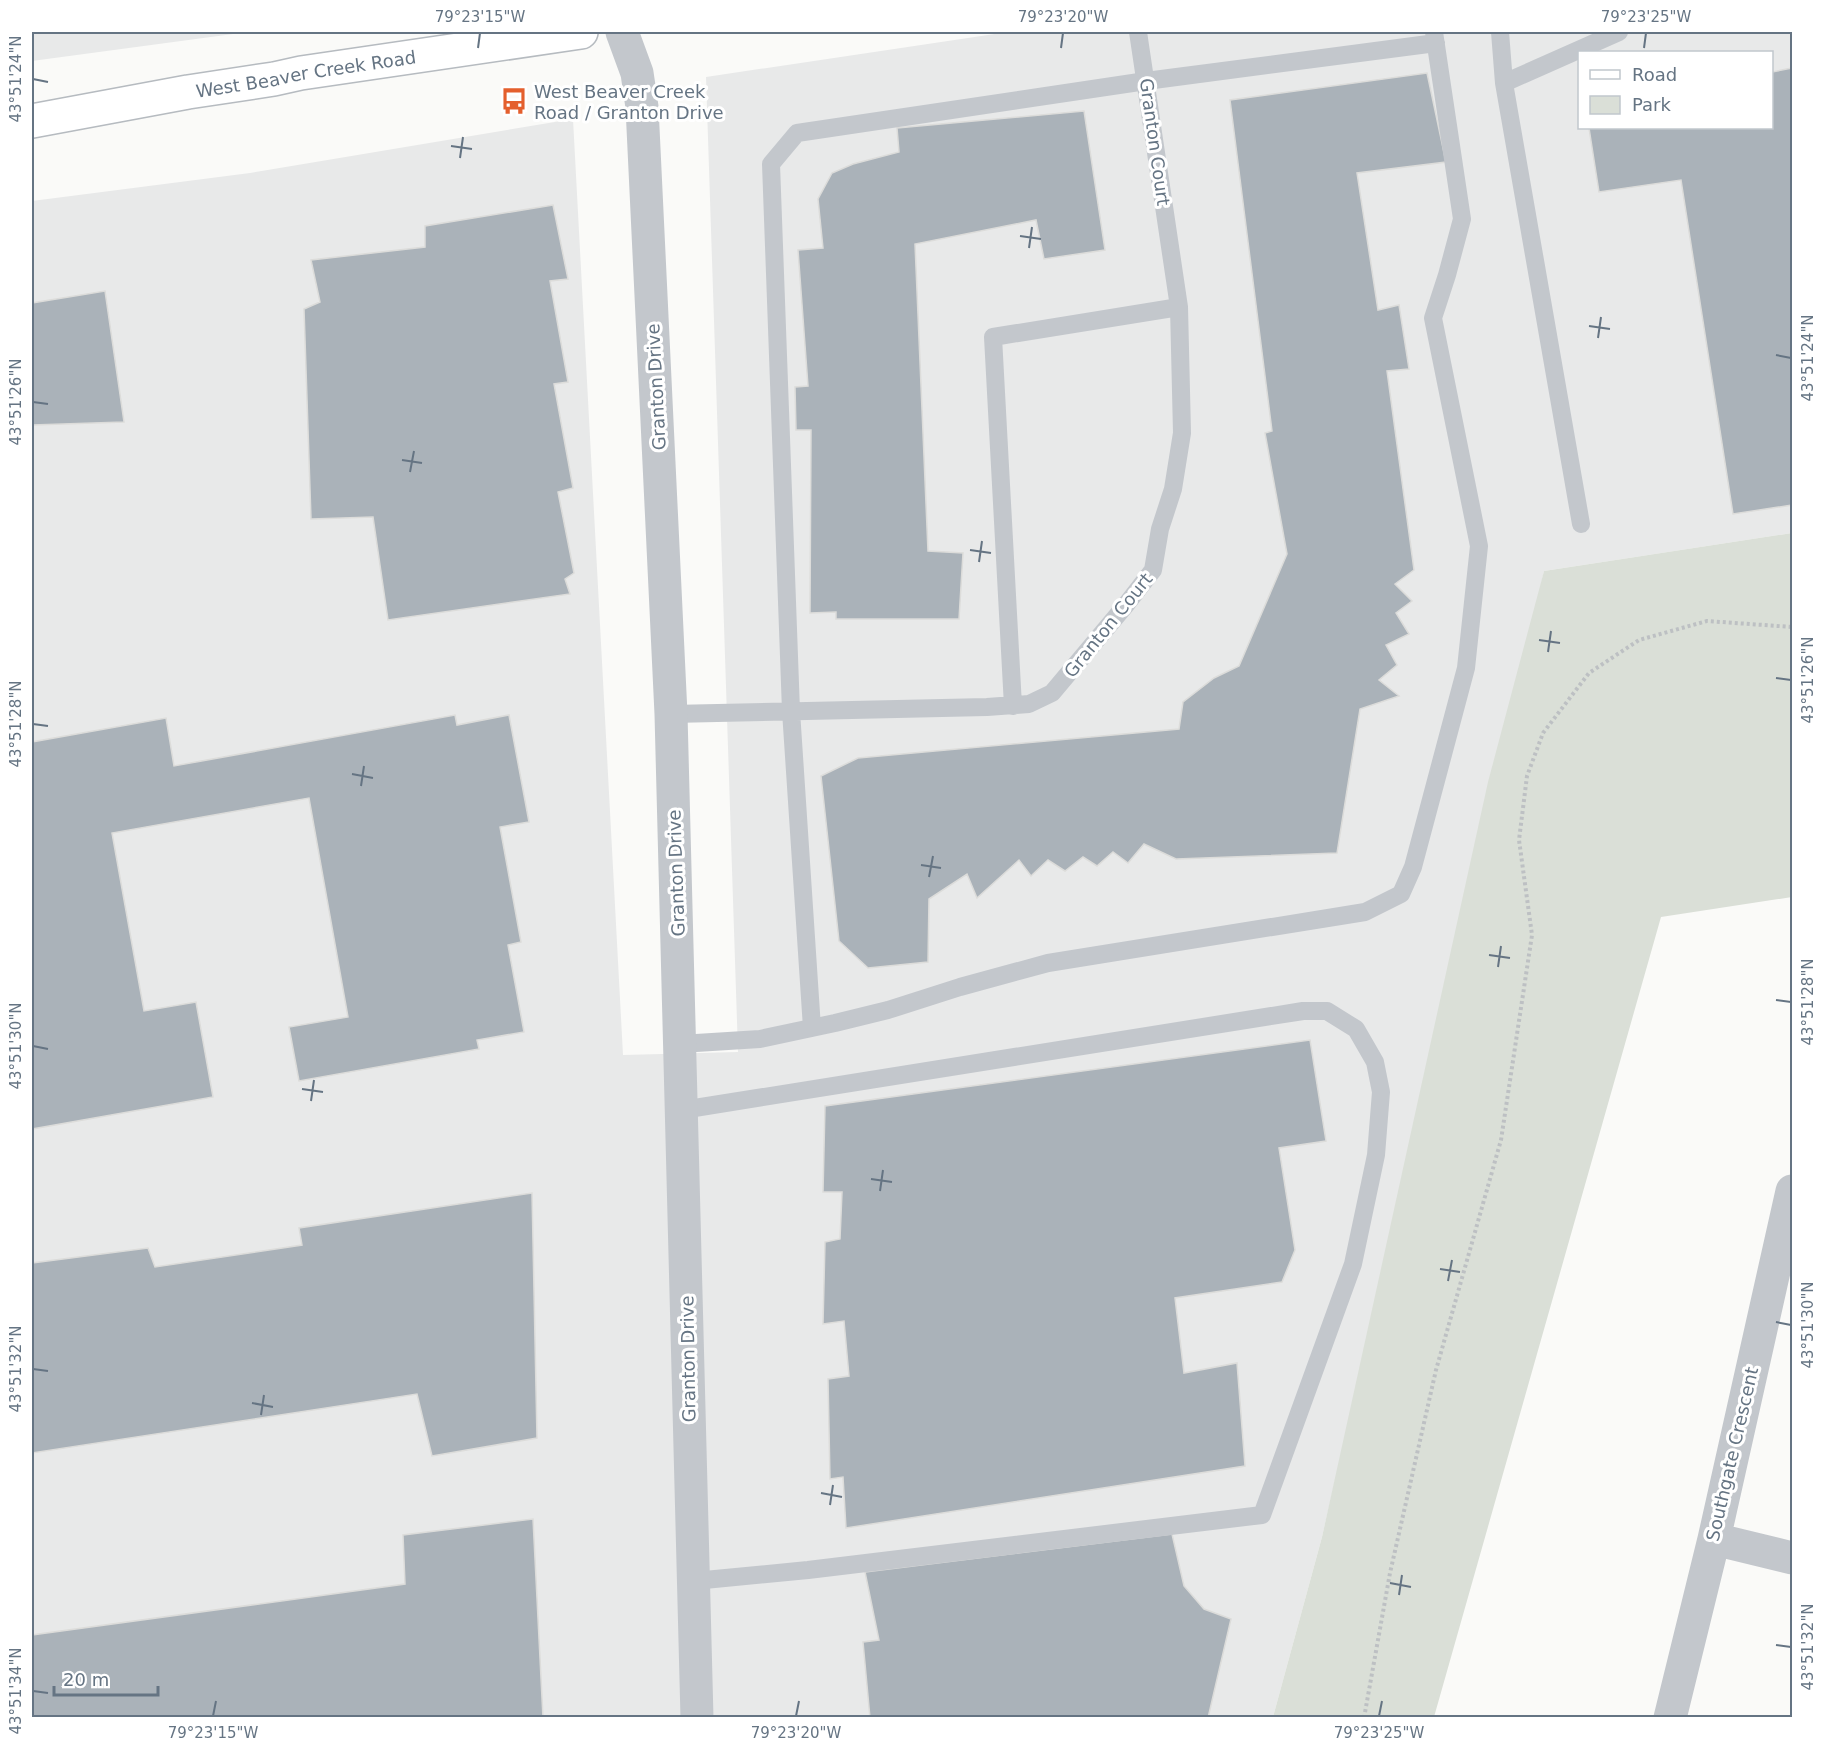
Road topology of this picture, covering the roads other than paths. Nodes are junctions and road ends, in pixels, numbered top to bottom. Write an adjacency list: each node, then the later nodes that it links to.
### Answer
1 (581, 32): 9 (street, West Beaver Creek Road)
2 (622, 32): 14 (street, Granton Drive)
3 (1138, 32): 7 (lane, Granton Court)
4 (1500, 32): 8 (lane)
5 (1618, 32): 8 (lane)
6 (1435, 37): 7 (lane); 15 (lane)
7 (1146, 81): 10 (lane, Granton Court); 13 (lane)
8 (1504, 83): 11 (lane)
9 (32, 121)
10 (1179, 307): 12 (lane, Granton Court); 12 (lane)
11 (1581, 524)
12 (1013, 706): 13 (lane, Granton Court)
13 (791, 711): 14 (lane, Granton Court); 15 (lane)
14 (671, 714): 16 (street, Granton Drive)
15 (812, 1028): 16 (lane)
16 (680, 1044): 17 (street, Granton Drive)
17 (682, 1110): 21 (street, Granton Drive); 21 (lane)
18 (1792, 1191): 19 (street, Southgate Crescent)
19 (1714, 1539): 20 (street); 23 (street, Southgate Crescent)
20 (1792, 1558)
21 (694, 1581): 22 (street, Granton Drive)
22 (697, 1718)
23 (1670, 1718)

